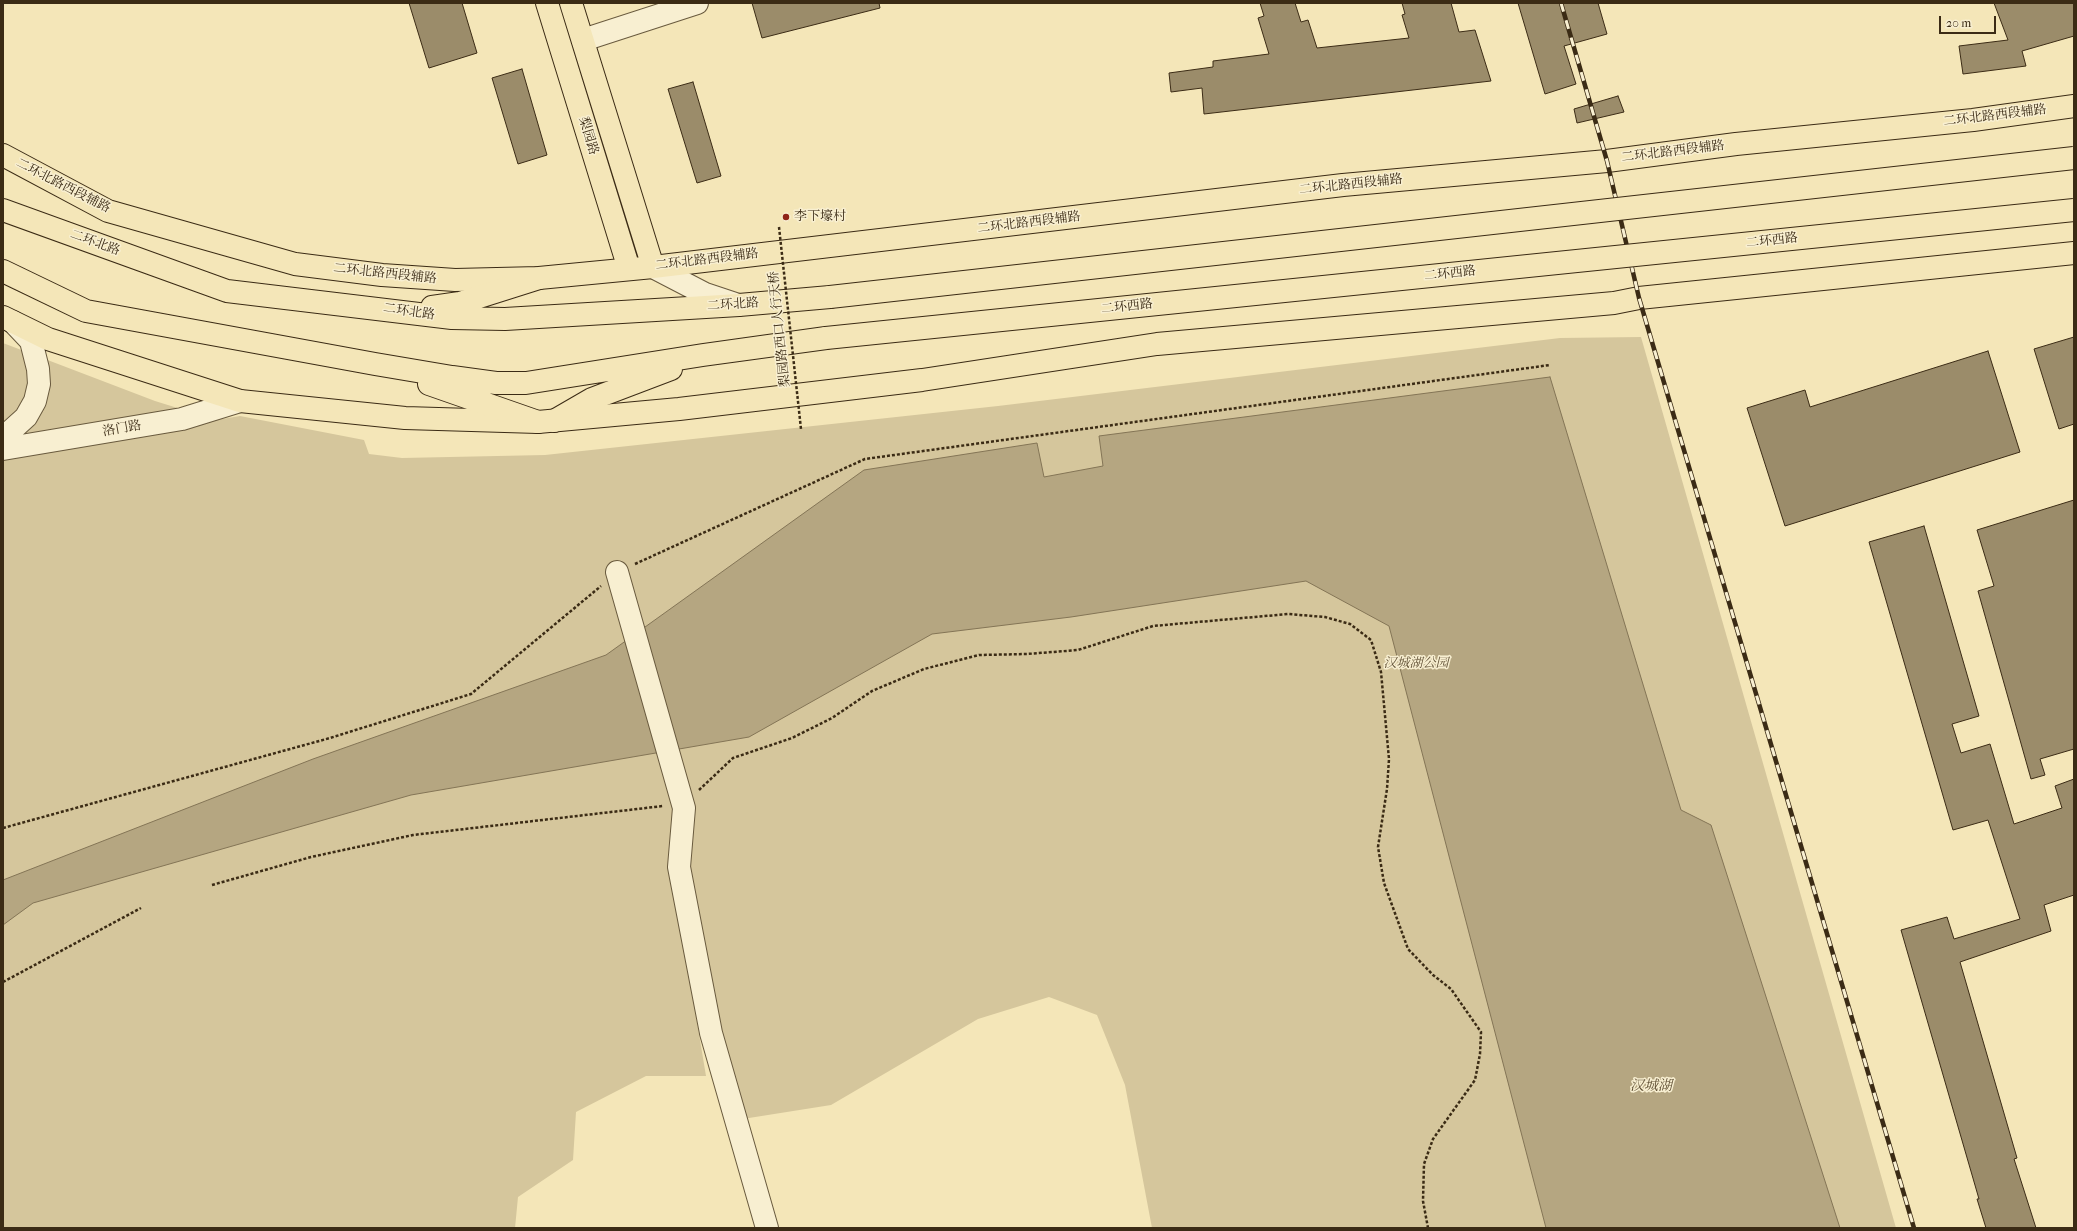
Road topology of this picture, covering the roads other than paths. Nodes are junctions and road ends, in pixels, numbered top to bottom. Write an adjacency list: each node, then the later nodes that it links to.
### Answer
1 (547, 3): 12 (main road, 梨园路)
2 (571, 3): 4 (main road, 梨园路)
3 (697, 3): 4 (street)
4 (583, 40): 11 (main road, 梨园路)
5 (2074, 106): 11 (main road, 二环北路西段辅路)
6 (3, 155): 14 (main road, 二环北路西段辅路)
7 (2074, 158): 15 (main road, 二环北路, bridge)
8 (3, 210): 16 (main road, 二环北路)
9 (2074, 210): 18 (main road, 二环西路, bridge)
10 (2074, 253): 21 (main road)
11 (653, 267): 12 (main road, 二环北路西段辅路); 15 (street)
12 (629, 269): 14 (main road, 二环北路西段辅路)
13 (3, 271): 19 (main road)
14 (539, 278): 16 (main road)
15 (739, 305): 16 (main road, 二环北路)
16 (401, 310)
17 (8, 319): 20 (main road); 22 (street)
18 (703, 355): 19 (main road); 21 (main road)
19 (375, 364): 21 (main road)
20 (240, 401): 21 (main road); 23 (street, 洛门路)
21 (546, 422)
22 (3, 438)
23 (3, 449)
24 (617, 572): 25 (street)
25 (767, 1228)

